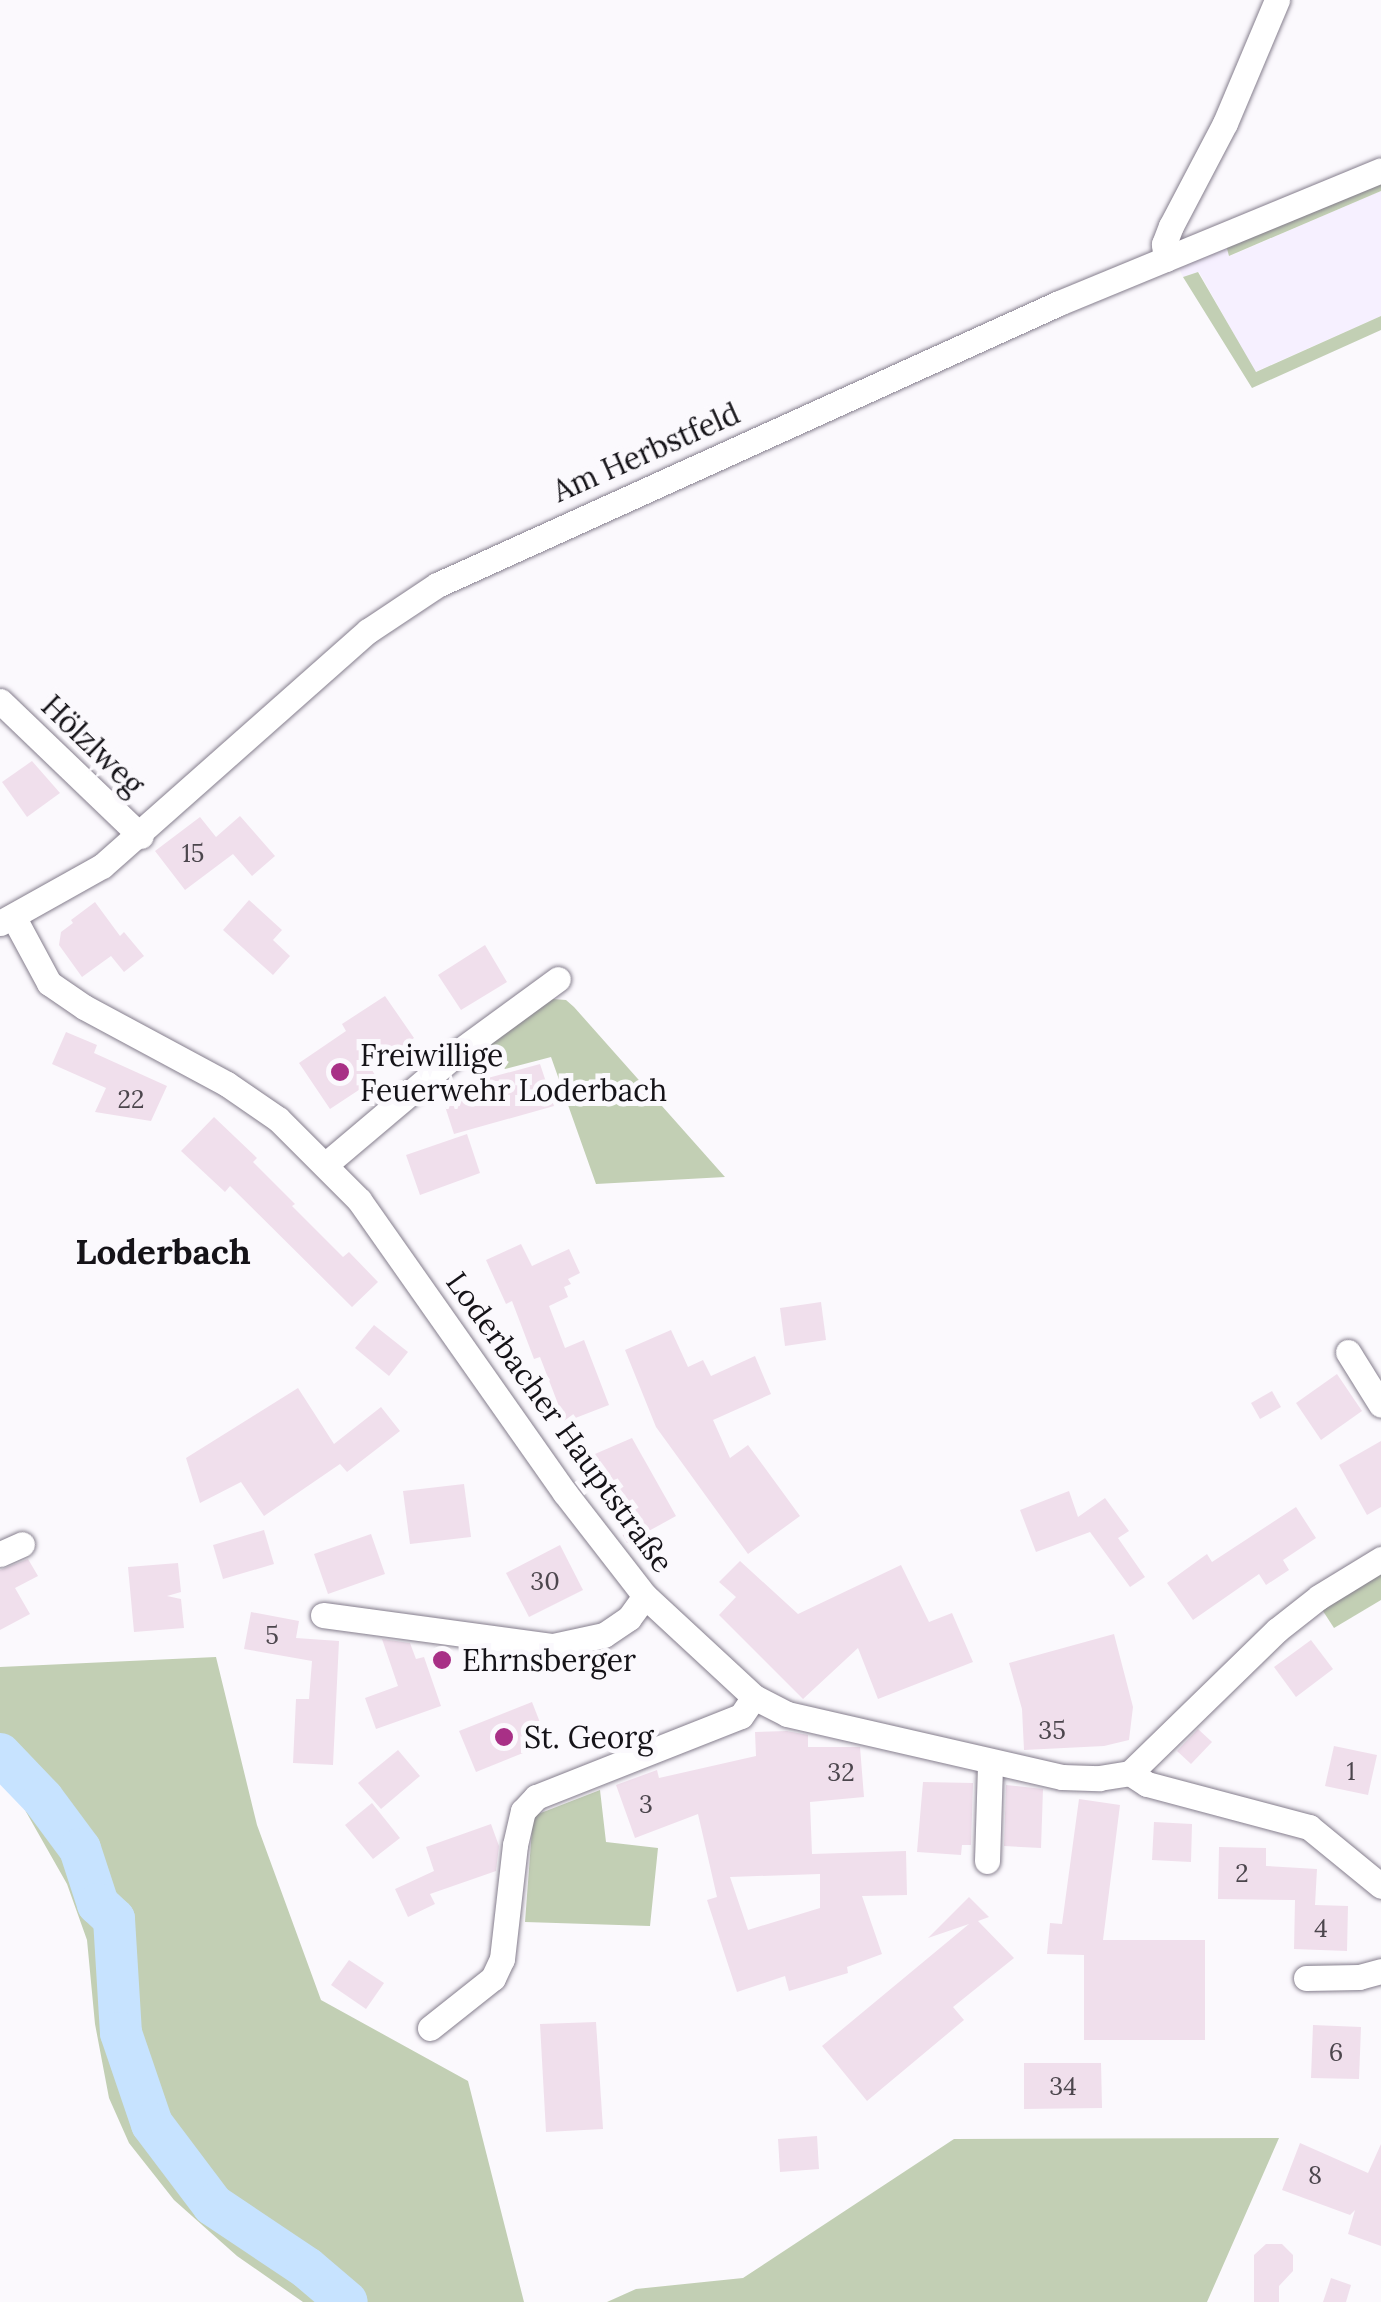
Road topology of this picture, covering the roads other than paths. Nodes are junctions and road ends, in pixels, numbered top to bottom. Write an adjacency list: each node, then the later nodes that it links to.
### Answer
1 (1277, 0): 3 (street)
2 (1381, 170): 3 (street, Am Herbstfeld)
3 (1166, 259): 5 (street, Am Herbstfeld)
4 (0, 701): 5 (street, Hölzlweg)
5 (141, 836): 6 (street, Am Herbstfeld)
6 (7, 920): 8 (street, Loderbacher Hauptstraße)
7 (558, 980): 8 (street)
8 (325, 1165): 12 (street, Loderbacher Hauptstraße)
9 (1348, 1352): 10 (street)
10 (1381, 1405)
11 (1381, 1560): 16 (street)
12 (645, 1596): 13 (street); 14 (street, Loderbacher Hauptstraße)
13 (323, 1615)
14 (754, 1697): 15 (street, Loderbacher Hauptstraße); 21 (street)
15 (990, 1763): 16 (street, Loderbacher Hauptstraße); 17 (street)
16 (1130, 1773): 18 (street)
17 (987, 1862)
18 (1381, 1886)
19 (1381, 1971): 20 (street)
20 (1306, 1978)
21 (430, 2028)

